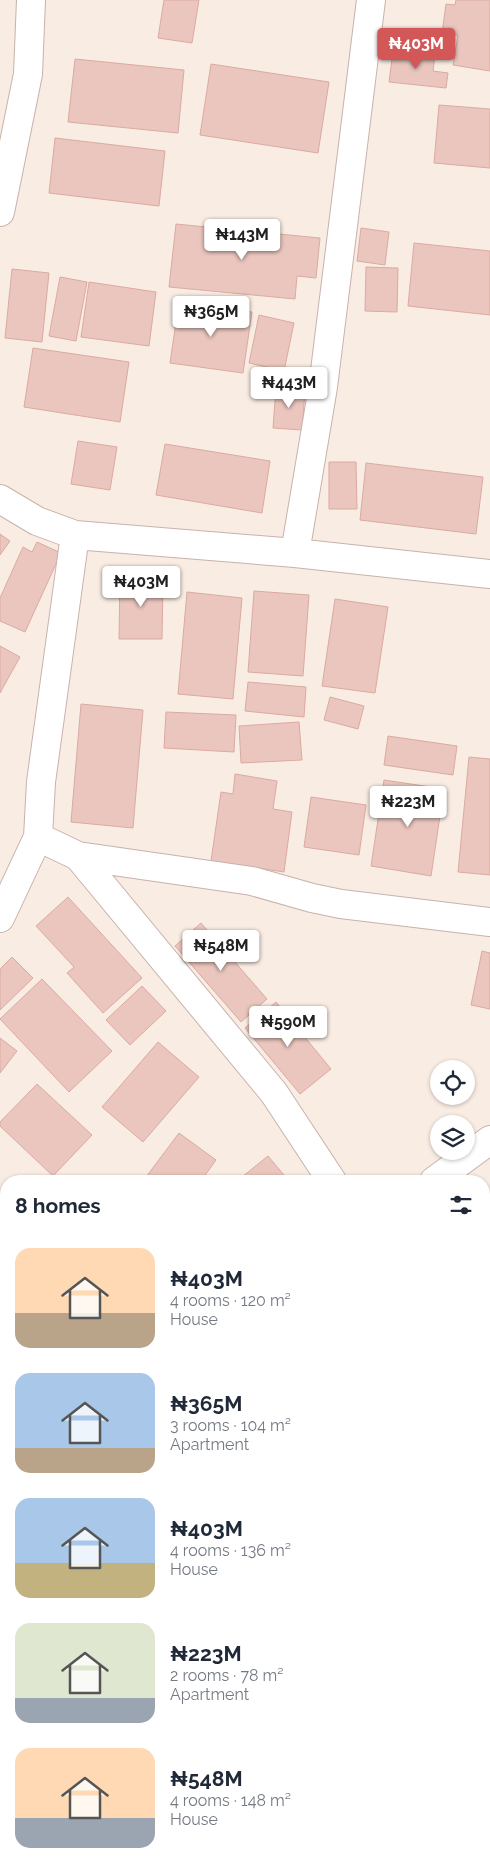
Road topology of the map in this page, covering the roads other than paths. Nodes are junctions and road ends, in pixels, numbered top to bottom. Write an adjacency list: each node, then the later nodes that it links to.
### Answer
1 (31, 0): 3 (street)
2 (371, 0): 6 (street)
3 (0, 212)
4 (0, 499): 5 (street)
5 (75, 535): 6 (street); 8 (street)
6 (295, 553): 7 (street)
7 (490, 574)
8 (38, 836): 9 (street); 10 (street)
9 (78, 856): 11 (street); 13 (street)
10 (0, 918)
11 (490, 922)
12 (490, 1140): 14 (street)
13 (328, 1175)
14 (442, 1175)

